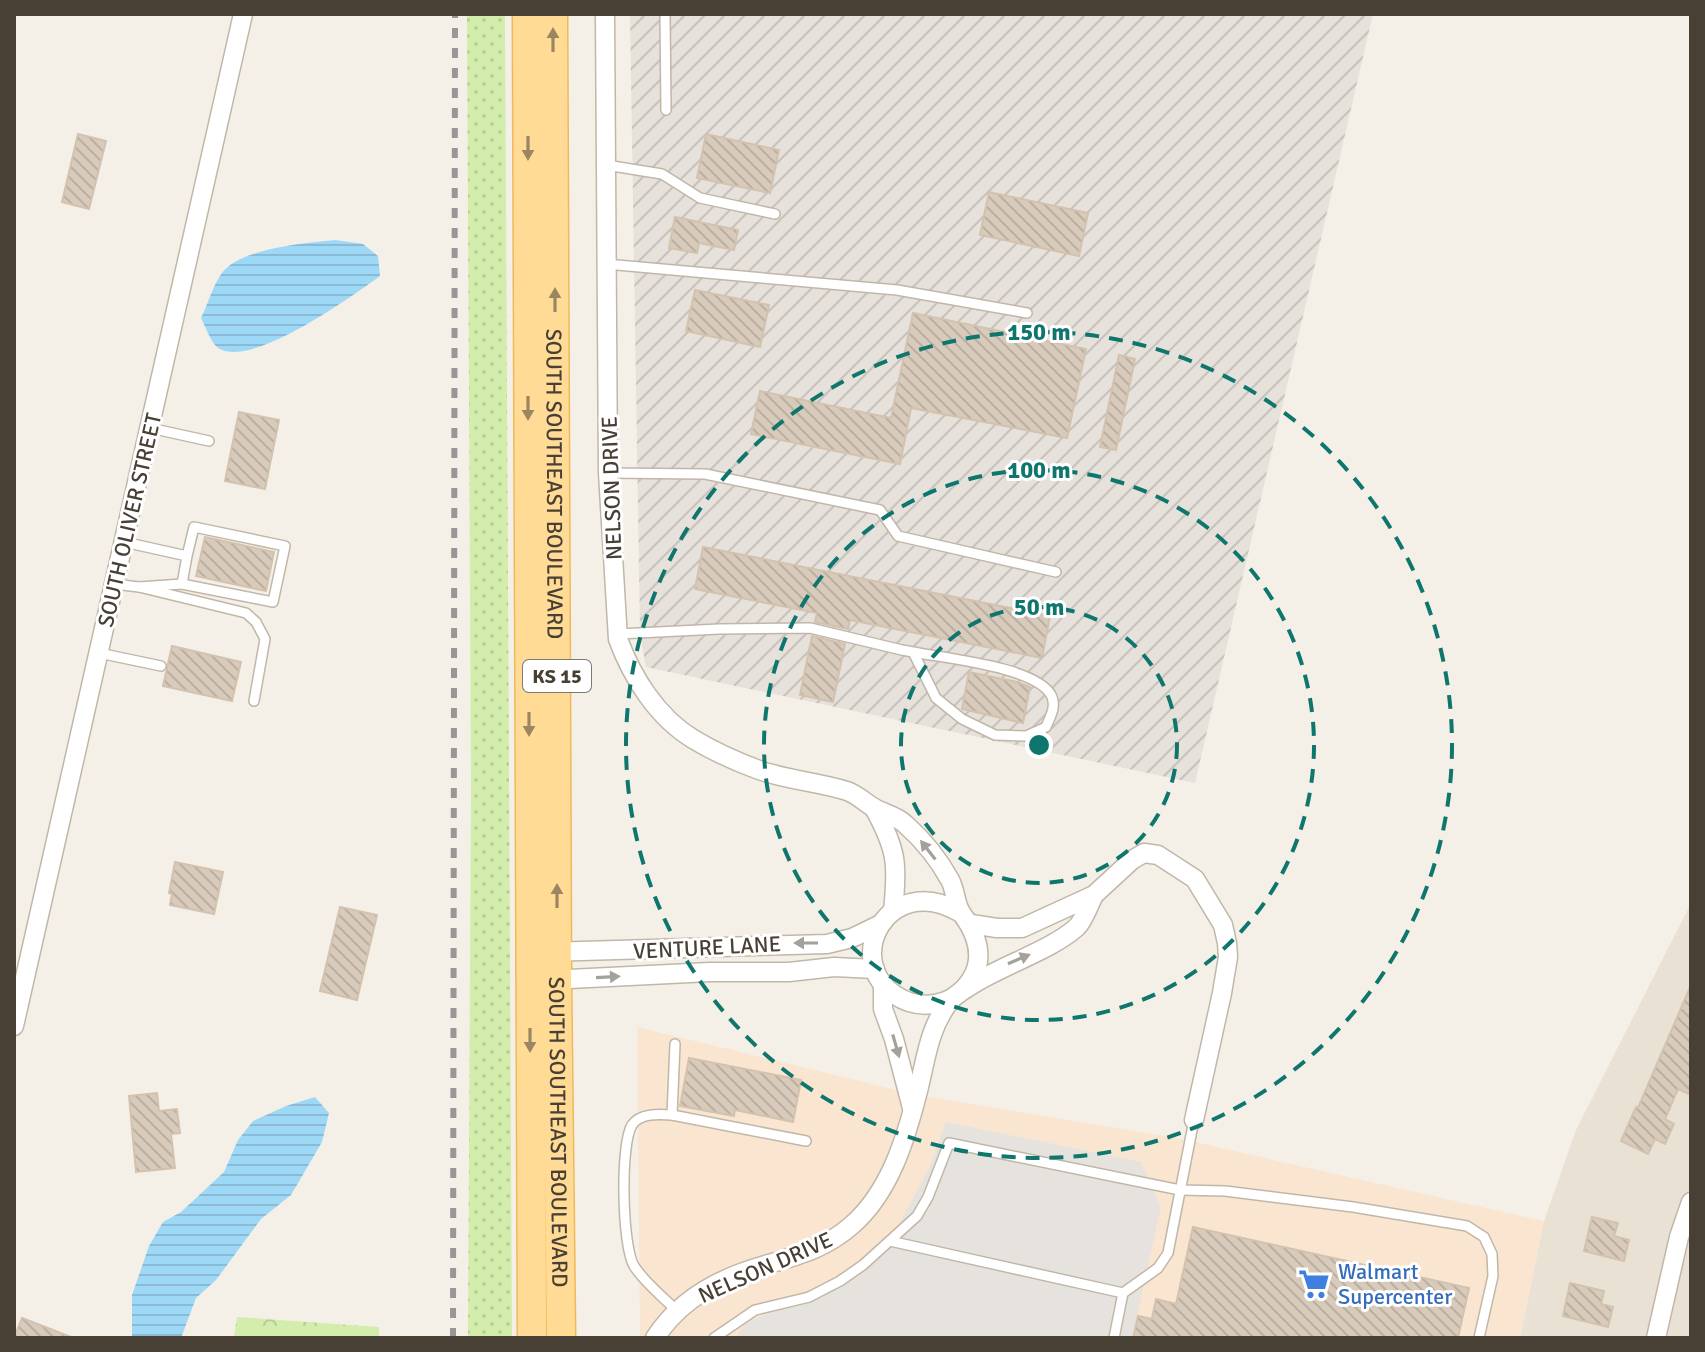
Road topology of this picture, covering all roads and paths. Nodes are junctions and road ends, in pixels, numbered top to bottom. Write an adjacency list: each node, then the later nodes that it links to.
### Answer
1 (243, 14): 11 (street, SOUTH OLIVER STREET)
2 (527, 14): 29 (main road, SOUTH SOUTHEAST BOULEVARD / KS 15, one-way to 29)
3 (553, 14): 29 (main road, SOUTH SOUTHEAST BOULEVARD / KS 15, one-way to 3)
4 (605, 14): 7 (street, NELSON DRIVE)
5 (665, 14): 6 (lane)
6 (666, 110)
7 (606, 165): 8 (lane); 9 (street, NELSON DRIVE)
8 (775, 214)
9 (606, 264): 10 (lane); 13 (street, NELSON DRIVE)
10 (1027, 313)
11 (150, 428): 12 (lane); 14 (street, SOUTH OLIVER STREET)
12 (209, 441)
13 (608, 473): 16 (lane); 20 (street, NELSON DRIVE)
14 (124, 542): 15 (lane); 17 (street, SOUTH OLIVER STREET)
15 (187, 556): 18 (lane); 18 (lane)
16 (1056, 572)
17 (114, 584): 19 (lane); 22 (street, SOUTH OLIVER STREET)
18 (182, 584): 19 (lane)
19 (139, 587): 24 (lane)
20 (618, 634): 21 (lane); 25 (street, NELSON DRIVE)
21 (913, 652): 21 (lane)
22 (99, 653): 23 (lane); 32 (street, SOUTH OLIVER STREET)
23 (161, 666)
24 (254, 701)
25 (874, 808): 27 (street); 28 (street, NELSON DRIVE, one-way to 25)
26 (1094, 895): 28 (street); 31 (street, one-way to 26); 36 (street)
27 (887, 918): 28 (street); 29 (street, VENTURE LANE, one-way to 29); 30 (street)
28 (965, 918): 31 (street)
29 (543, 966): 30 (street, VENTURE LANE, one-way to 30); 43 (main road, SOUTH SOUTHEAST BOULEVARD / KS 15, one-way to 43); 44 (main road, SOUTH SOUTHEAST BOULEVARD / KS 15)
30 (879, 976): 31 (street); 34 (street, one-way to 34)
31 (952, 998): 34 (street, NELSON DRIVE)
32 (14, 1026)
33 (675, 1044): 35 (lane)
34 (912, 1108): 42 (street, NELSON DRIVE)
35 (672, 1115): 37 (lane); 42 (lane)
36 (1194, 1120): 38 (lane)
37 (806, 1141)
38 (1180, 1190): 40 (lane); 41 (lane); 48 (lane)
39 (1691, 1202): 49 (street)
40 (890, 1241): 41 (lane); 46 (lane)
41 (1123, 1293): 47 (lane)
42 (677, 1311): 45 (street, NELSON DRIVE)
43 (532, 1338)
44 (561, 1338)
45 (655, 1338)
46 (714, 1338)
47 (1114, 1338)
48 (1479, 1338)
49 (1656, 1338)

